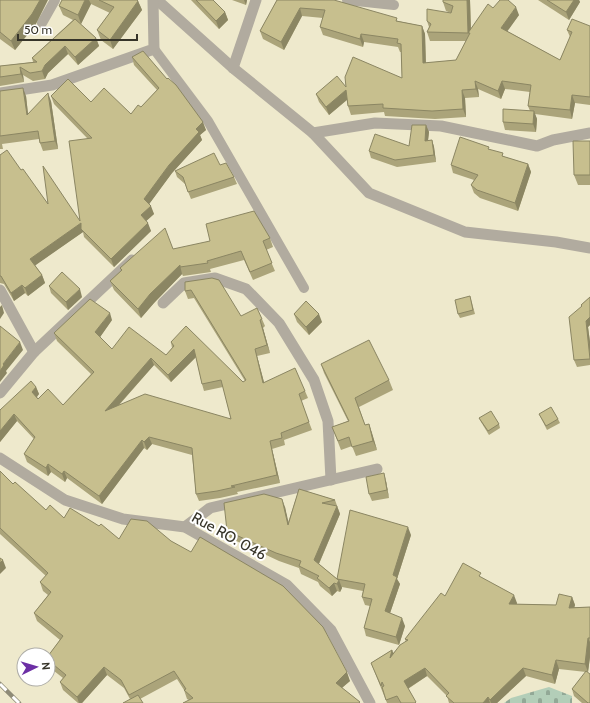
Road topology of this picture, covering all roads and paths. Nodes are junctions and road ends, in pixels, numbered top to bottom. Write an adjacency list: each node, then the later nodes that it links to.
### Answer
1 (55, 0): 7 (lane)
2 (153, 0): 8 (street)
3 (157, 0): 9 (street)
4 (256, 0): 9 (street)
5 (346, 0): 6 (lane)
6 (394, 5)
7 (42, 23)
8 (154, 49): 10 (street); 15 (lane)
9 (233, 68): 11 (street)
10 (0, 92)
11 (313, 133): 12 (street); 13 (street)
12 (590, 133)
13 (590, 248)
14 (142, 250): 18 (street)
15 (304, 288)
16 (0, 290): 18 (street)
17 (163, 303): 22 (street)
18 (34, 352): 19 (street)
19 (0, 393)
20 (0, 458): 23 (street, Rue RO. 046)
21 (377, 469): 22 (street)
22 (331, 480): 23 (street)
23 (185, 527): 24 (street, Rue RO. 046)
24 (370, 703)

